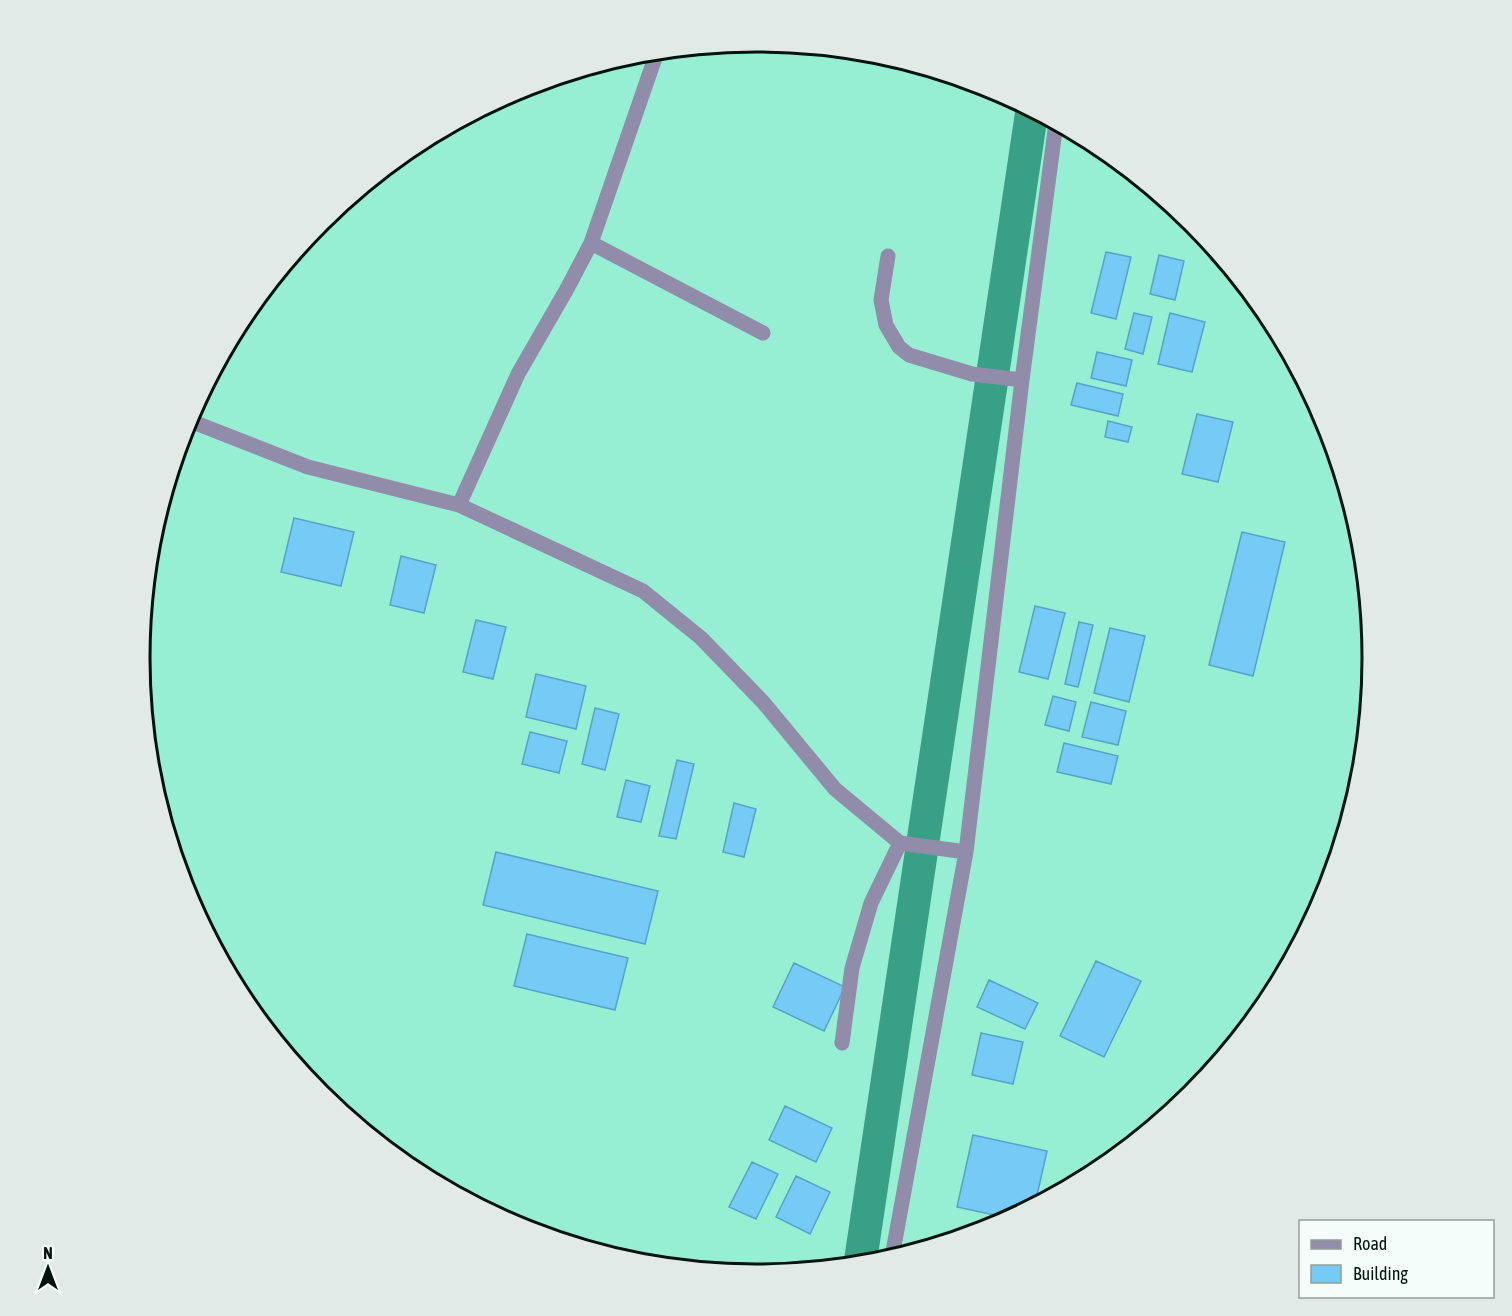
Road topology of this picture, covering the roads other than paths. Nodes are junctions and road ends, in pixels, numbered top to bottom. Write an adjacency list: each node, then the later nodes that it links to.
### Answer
1 (654, 62): 3 (street)
2 (1055, 132): 6 (street)
3 (591, 243): 5 (street); 8 (street)
4 (888, 256): 6 (street)
5 (763, 333)
6 (1017, 380): 10 (street)
7 (198, 424): 8 (street)
8 (459, 505): 9 (street)
9 (904, 844): 10 (street); 11 (street)
10 (966, 852): 12 (street)
11 (842, 1043)
12 (894, 1247)

